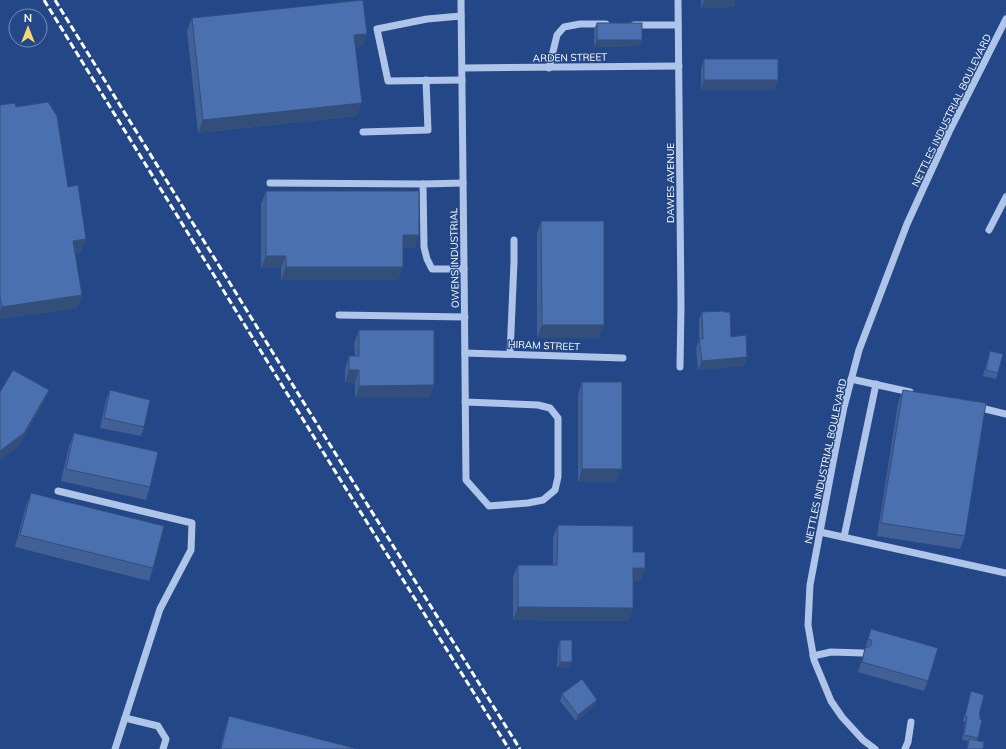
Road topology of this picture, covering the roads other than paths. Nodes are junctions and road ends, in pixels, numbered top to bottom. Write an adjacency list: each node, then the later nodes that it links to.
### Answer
1 (461, 0): 3 (street, OWENS INDUSTRIAL)
2 (678, 0): 7 (street, DAWES AVENUE)
3 (461, 16): 9 (street, OWENS INDUSTRIAL); 11 (street)
4 (1006, 19): 27 (street, NETTLES INDUSTRIAL BOULEVARD)
5 (610, 24): 10 (street)
6 (625, 24): 7 (street)
7 (678, 25): 8 (street, DAWES AVENUE)
8 (679, 66): 10 (street, ARDEN STREET); 26 (street, DAWES AVENUE)
9 (462, 68): 10 (street, ARDEN STREET); 12 (street, OWENS INDUSTRIAL)
10 (549, 68)
11 (426, 80): 12 (street); 13 (street)
12 (462, 80): 15 (street, OWENS INDUSTRIAL)
13 (363, 132)
14 (270, 183): 16 (street)
15 (463, 183): 16 (street); 20 (street, OWENS INDUSTRIAL)
16 (423, 184): 20 (street)
17 (1006, 197): 18 (street)
18 (989, 230)
19 (514, 240): 24 (street)
20 (464, 269): 22 (street, OWENS INDUSTRIAL)
21 (339, 315): 22 (street)
22 (465, 317): 23 (street, OWENS INDUSTRIAL)
23 (465, 353): 24 (street, HIRAM STREET); 30 (street, OWENS INDUSTRIAL)
24 (510, 354): 25 (street, HIRAM STREET)
25 (623, 358)
26 (680, 367)
27 (852, 379): 28 (street); 34 (street, NETTLES INDUSTRIAL BOULEVARD)
28 (876, 384): 29 (street); 35 (street)
29 (917, 394)
30 (465, 402): 30 (street, OWENS INDUSTRIAL)
31 (969, 406): 32 (street)
32 (1006, 414)
33 (58, 491): 39 (street)
34 (820, 532): 35 (street); 38 (street, NETTLES INDUSTRIAL BOULEVARD)
35 (844, 537): 36 (street)
36 (1006, 573)
37 (863, 653): 38 (street)
38 (813, 656): 43 (street, NETTLES INDUSTRIAL BOULEVARD)
39 (125, 718): 41 (street); 42 (street)
40 (911, 722): 44 (street)
41 (115, 749)
42 (163, 749)
43 (875, 749)
44 (905, 749)

